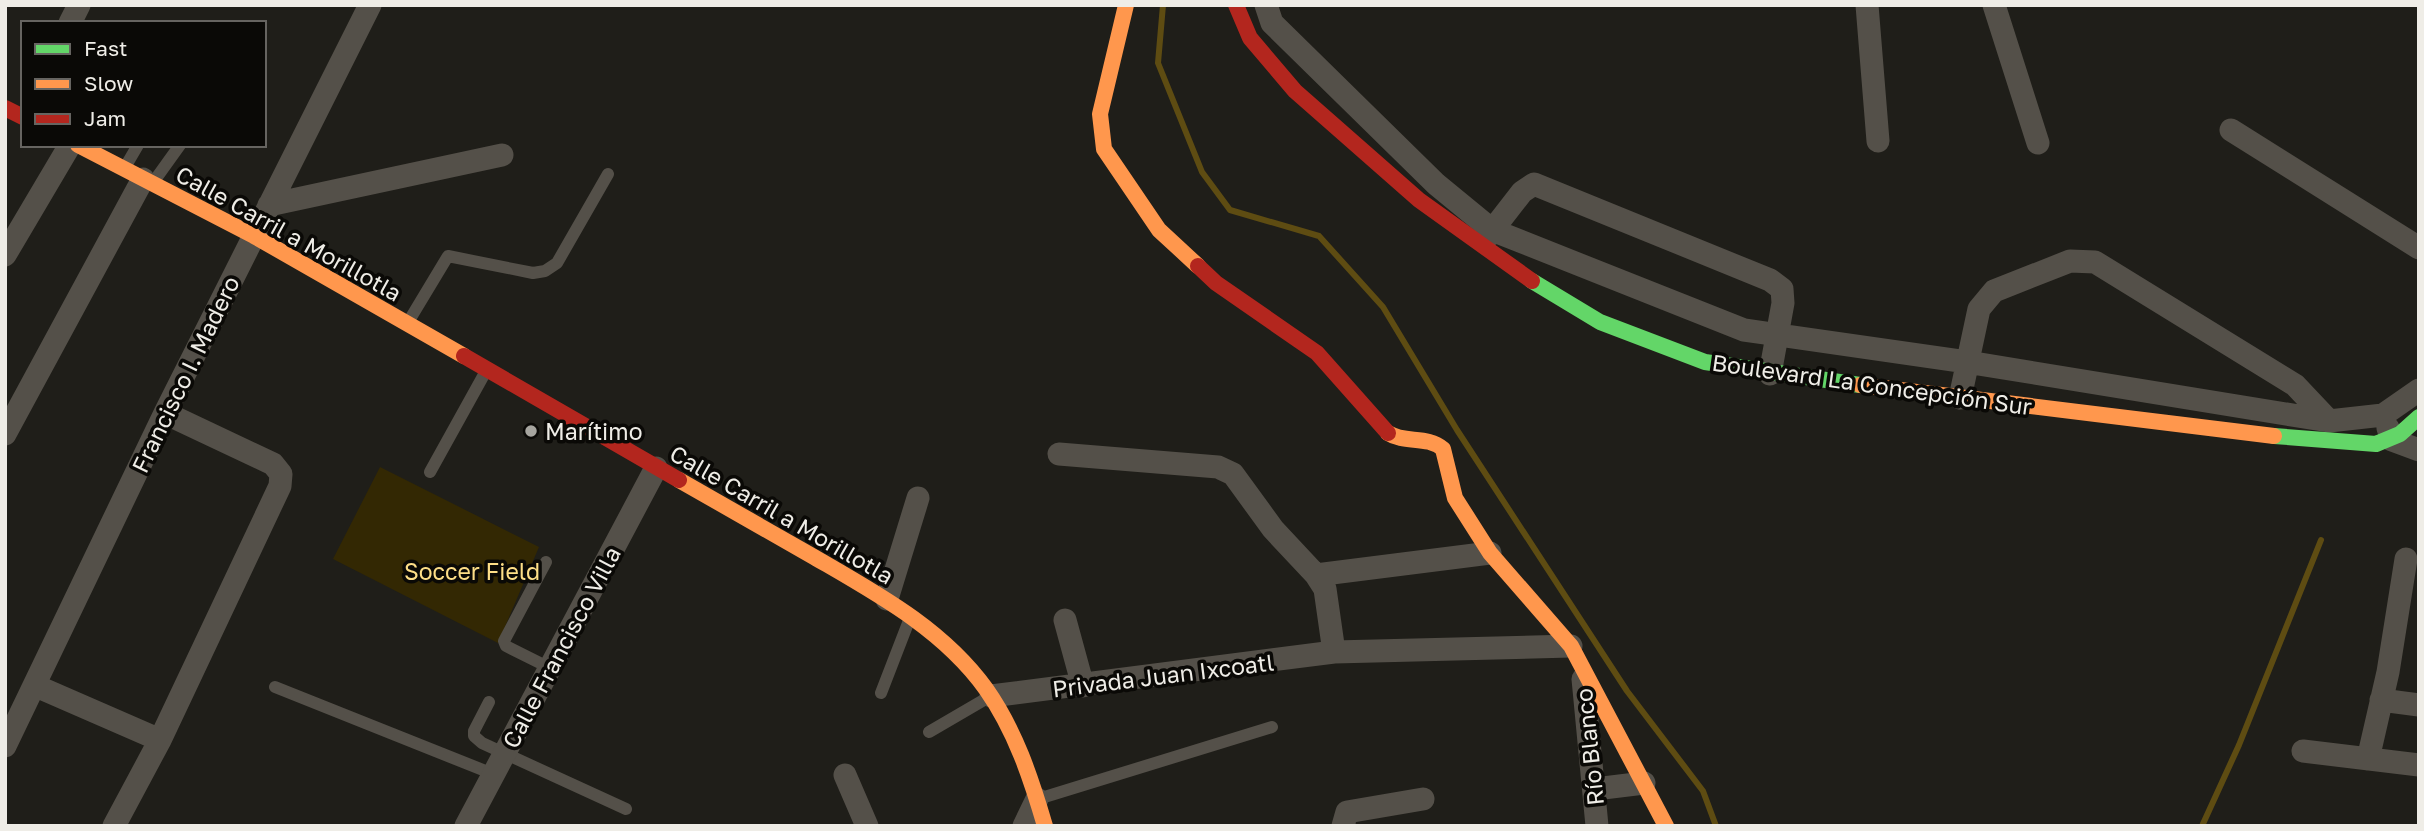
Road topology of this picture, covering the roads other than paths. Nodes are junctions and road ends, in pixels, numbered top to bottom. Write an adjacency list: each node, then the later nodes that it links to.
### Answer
1 (79, 5): 8 (street)
2 (370, 5): 20 (street, Francisco I. Madero)
3 (1126, 5): 43 (street)
4 (1236, 5): 22 (street, Boulevard La Concepción Sur)
5 (1266, 5): 22 (street, Boulevard La Concepción Sur)
6 (1867, 5): 12 (street)
7 (1994, 5): 13 (street)
8 (71, 21)
9 (5, 108): 10 (street)
10 (21, 116)
11 (2231, 130): 23 (street)
12 (1878, 141)
13 (2038, 143)
14 (82, 147): 19 (street, Calle Carril a Morillotla); 24 (street)
15 (138, 147): 19 (lane)
16 (178, 147): 19 (lane)
17 (502, 155): 20 (street)
18 (608, 174): 25 (lane)
19 (140, 177): 21 (street, Calle Carril a Morillotla); 36 (street)
20 (270, 205): 21 (street, Francisco I. Madero)
21 (254, 236): 25 (street, Calle Carril a Morillotla); 32 (street, Francisco I. Madero)
22 (1486, 239): 26 (street, Boulevard La Concepción Sur); 26 (street); 29 (street, Boulevard La Concepción Sur)
23 (2419, 248)
24 (5, 255)
25 (407, 324): 28 (street, Calle Carril a Morillotla)
26 (1776, 336): 27 (street, Boulevard La Concepción Sur); 29 (street)
27 (1967, 362): 31 (street); 35 (street, Boulevard La Concepción Sur); 35 (street)
28 (487, 370): 40 (street, Calle Carril a Morillotla); 41 (lane)
29 (1770, 374): 31 (street, Boulevard La Concepción Sur)
30 (2419, 390): 33 (street, Boulevard La Concepción Sur)
31 (1960, 398): 37 (street, Boulevard La Concepción Sur)
32 (165, 413): 54 (street, Francisco I. Madero); 64 (street)
33 (2383, 415): 35 (street, Boulevard La Concepción Sur); 37 (street)
34 (2419, 417): 37 (street)
35 (2329, 421)
36 (5, 434)
37 (2392, 440): 38 (street)
38 (2419, 450)
39 (1059, 453): 46 (street)
40 (656, 468): 47 (street, Calle Carril a Morillotla); 52 (street, Calle Francisco Villa)
41 (430, 471)
42 (918, 498): 47 (street)
43 (1490, 554): 46 (street); 50 (street)
44 (2406, 559): 59 (street)
45 (546, 562): 52 (lane)
46 (1316, 575): 51 (street)
47 (887, 599): 48 (street, Calle Carril a Morillotla)
48 (910, 617): 57 (lane); 58 (street, Calle Carril a Morillotla)
49 (1065, 620): 55 (street)
50 (1571, 646): 51 (street, Privada Juan Ixcoatl); 53 (street)
51 (1334, 652): 55 (street, Privada Juan Ixcoatl)
52 (550, 668): 67 (street, Calle Francisco Villa)
53 (1581, 668): 72 (street); 73 (street, Río Blanco)
54 (36, 686): 64 (street); 65 (street, Francisco I. Madero)
55 (1083, 686): 58 (street, Privada Juan Ixcoatl)
56 (275, 687): 70 (lane)
57 (881, 693)
58 (992, 696): 63 (lane); 74 (street, Calle Carril a Morillotla)
59 (2381, 700): 61 (street); 68 (street)
60 (489, 702): 67 (lane)
61 (2419, 705)
62 (1272, 727): 74 (lane)
63 (929, 732)
64 (160, 740): 77 (street)
65 (5, 747)
66 (2303, 751): 68 (street)
67 (504, 753): 70 (street, Calle Francisco Villa); 76 (lane)
68 (2368, 759): 69 (street)
69 (2419, 765)
70 (493, 774): 78 (street, Calle Francisco Villa)
71 (845, 775): 79 (street)
72 (1644, 783): 73 (street); 84 (street)
73 (1595, 789): 83 (street, Río Blanco)
74 (1037, 799): 80 (street); 81 (street, Calle Carril a Morillotla)
75 (1423, 799): 82 (street)
76 (626, 809)
77 (114, 826)
78 (466, 826)
79 (867, 826)
80 (1024, 826)
81 (1045, 826)
82 (1343, 826)
83 (1597, 826)
84 (1666, 826)

